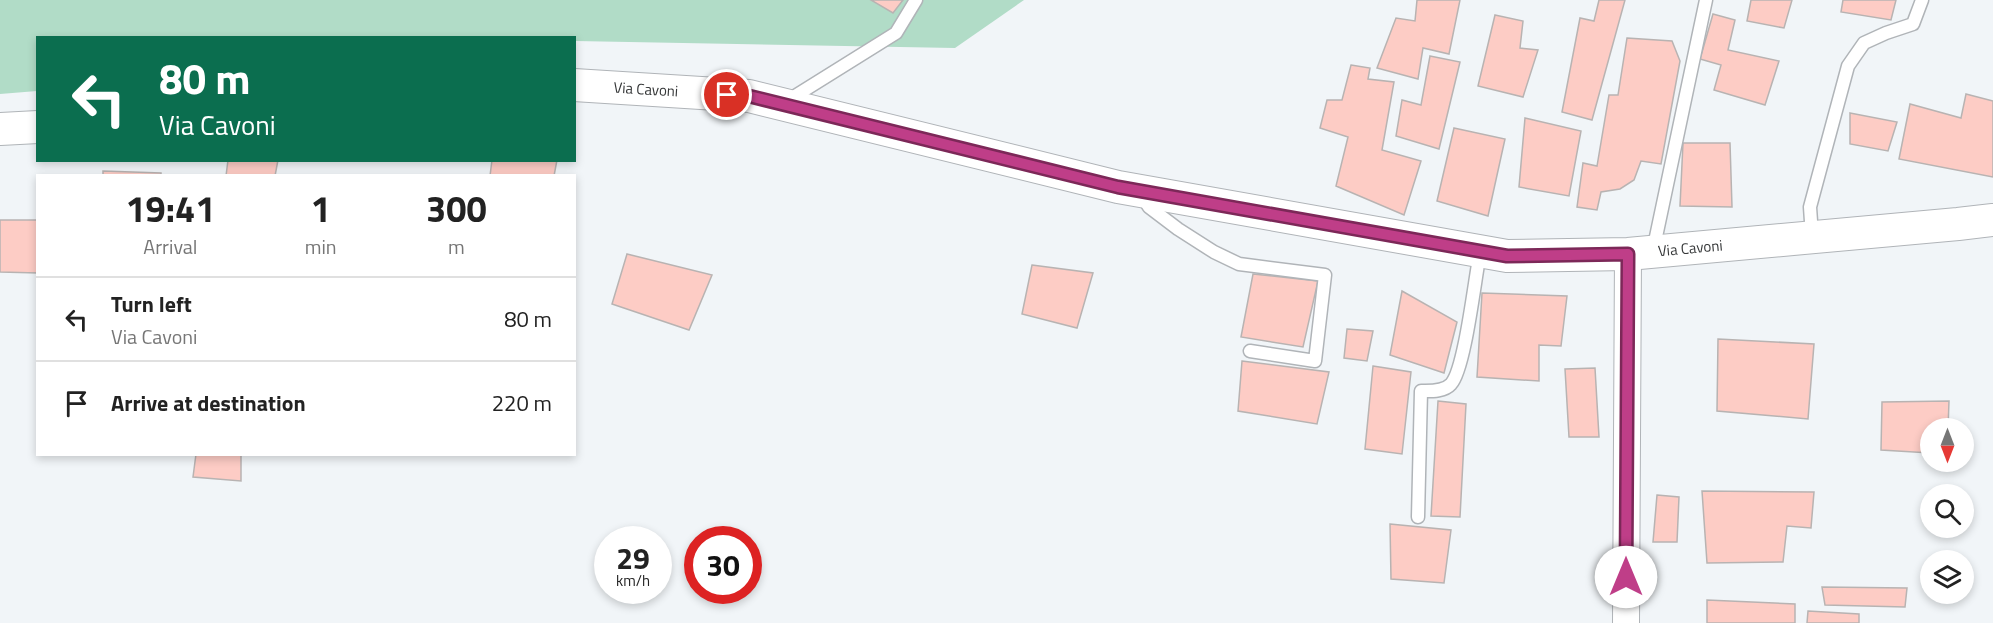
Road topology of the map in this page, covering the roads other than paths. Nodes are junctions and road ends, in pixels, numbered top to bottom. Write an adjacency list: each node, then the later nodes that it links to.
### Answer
1 (916, 0): 5 (lane)
2 (1706, 0): 12 (lane)
3 (1922, 0): 10 (lane)
4 (576, 85): 5 (street, Via Cavoni)
5 (783, 104): 8 (street, Via Cavoni)
6 (36, 126): 7 (street)
7 (0, 129)
8 (1139, 190): 11 (street, Via Cavoni); 13 (lane)
9 (1993, 220): 10 (street, Via Cavoni)
10 (1812, 238): 12 (street, Via Cavoni)
11 (1480, 251): 12 (street, Via Cavoni); 14 (lane)
12 (1640, 253): 15 (street)
13 (1250, 351)
14 (1418, 516)
15 (1626, 623)

